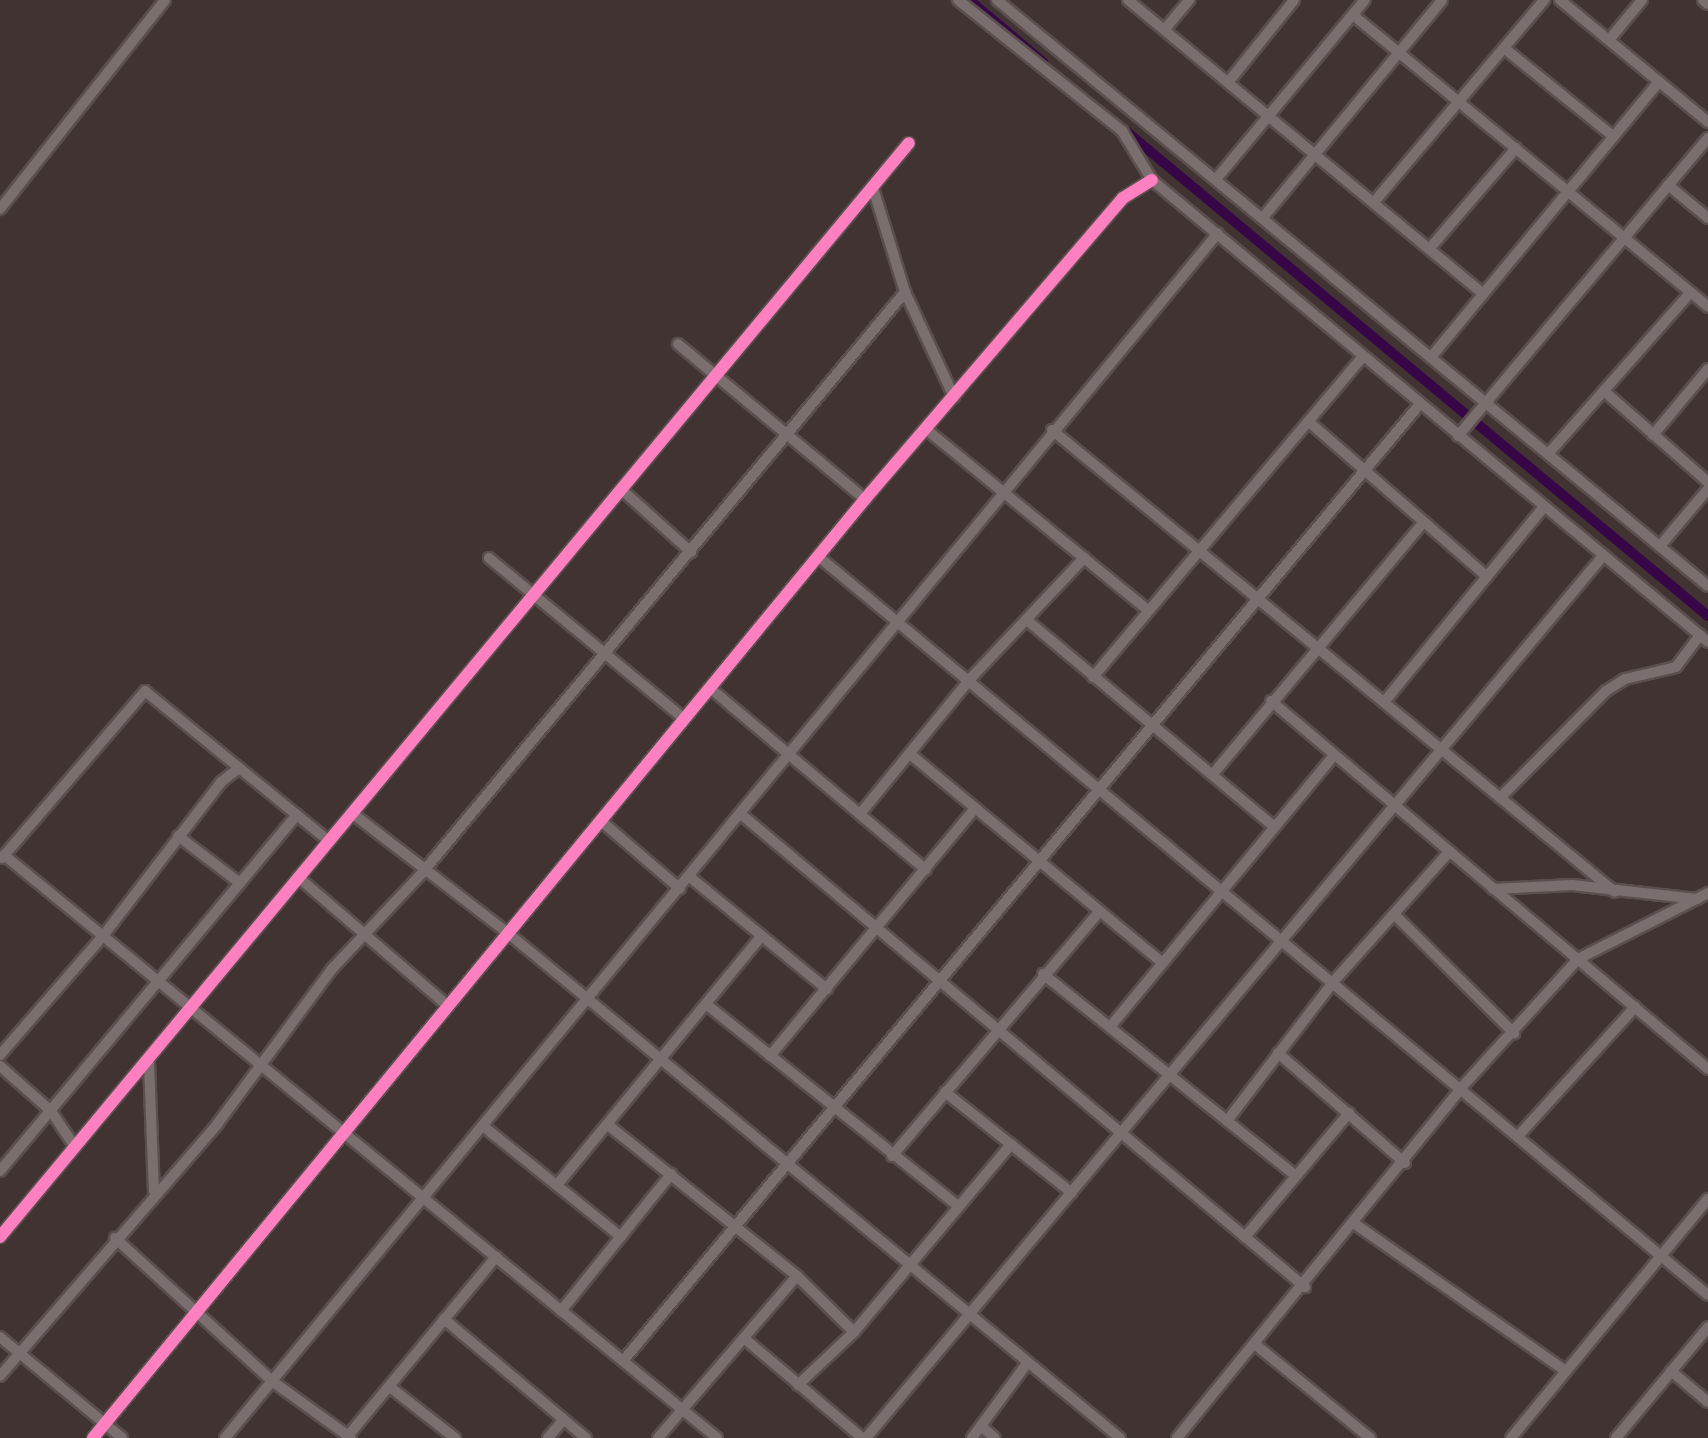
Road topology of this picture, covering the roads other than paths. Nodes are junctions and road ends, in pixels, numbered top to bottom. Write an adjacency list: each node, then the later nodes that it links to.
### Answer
1 (165, 0): 33 (street)
2 (958, 0): 28 (street)
3 (997, 0): 27 (street)
4 (1128, 0): 13 (street)
5 (1189, 0): 13 (street)
6 (1294, 0): 17 (street)
7 (1365, 0): 12 (street)
8 (1442, 0): 16 (street)
9 (1544, 0): 15 (street)
10 (1560, 0): 14 (street)
11 (1642, 0): 14 (street)
12 (1353, 15): 16 (street); 20 (street)
13 (1166, 29): 17 (street)
14 (1609, 40): 18 (street)
15 (1504, 48): 19 (street); 22 (street)
16 (1400, 52): 19 (street); 26 (street)
17 (1230, 80): 20 (street)
18 (1660, 82): 21 (street); 22 (street)
19 (1460, 101): 25 (street); 32 (street)
20 (1272, 112): 26 (street); 27 (street)
21 (1708, 122)
22 (1614, 137): 31 (street)
23 (1708, 138): 29 (street)
24 (909, 143): 30 (street)
25 (1516, 148): 31 (street); 38 (street)
26 (1318, 152): 32 (street); 34 (street)
27 (1218, 178): 34 (street)
28 (1152, 180): 36 (street); 49 (street)
29 (1668, 185): 35 (street); 37 (street)
30 (873, 188): 39 (street); 47 (street)
31 (1569, 192): 37 (street); 41 (street)
32 (1375, 202): 38 (street)
33 (0, 209)
34 (1265, 215): 45 (street)
35 (1708, 218)
36 (1218, 232): 44 (street); 54 (street)
37 (1625, 238): 40 (street); 51 (street)
38 (1430, 248): 41 (street)
39 (905, 292): 49 (street); 56 (street)
40 (1690, 292): 42 (street); 48 (street)
41 (1484, 294): 45 (street)
42 (1708, 307)
43 (678, 344): 47 (street)
44 (1363, 356): 50 (street); 52 (street)
45 (1432, 356): 51 (street)
46 (1708, 369): 57 (street)
47 (716, 378): 56 (street); 61 (street)
48 (1604, 391): 57 (street); 58 (street)
49 (954, 397): 53 (street)
50 (1420, 404): 55 (street); 59 (street)
51 (1484, 407): 55 (street); 58 (street)
52 (1309, 422): 59 (street); 67 (street)
53 (927, 430): 62 (street); 63 (street)
54 (1052, 430): 62 (street); 67 (street)
55 (1462, 431): 64 (street)
56 (787, 434): 63 (street); 68 (street)
57 (1653, 435): 60 (street)
58 (1549, 453): 66 (street)
59 (1365, 472): 65 (street); 75 (street)
60 (1708, 485): 66 (street)
61 (622, 490): 68 (street); 76 (street)
62 (1001, 490): 72 (street); 78 (street)
63 (865, 499): 70 (street)
64 (1544, 508): 69 (street); 73 (street)
65 (1422, 522): 73 (street); 81 (street)
66 (1660, 546): 74 (street)
67 (1199, 548): 75 (street); 77 (street)
68 (691, 552): 82 (street)
69 (1603, 556): 80 (street); 90 (street)
70 (819, 557): 78 (street); 85 (street)
71 (489, 558): 76 (street)
72 (1084, 558): 77 (street); 79 (street)
73 (1487, 577): 86 (street)
74 (1708, 586)
75 (1260, 596): 81 (street); 89 (street)
76 (536, 597): 82 (street); 100 (street)
77 (1148, 610): 83 (street)
78 (900, 619): 84 (street); 92 (street)
79 (1028, 620): 83 (street); 84 (street)
80 (1704, 638): 97 (street)
81 (1316, 645): 86 (street); 87 (street)
82 (606, 655): 88 (street); 112 (street)
83 (1093, 677): 89 (street)
84 (971, 678): 91 (street); 96 (street)
85 (710, 688): 88 (street); 92 (street)
86 (1385, 700): 90 (street)
87 (1270, 701): 93 (street); 95 (street)
88 (684, 719): 104 (street)
89 (1152, 724): 95 (street); 96 (street)
90 (1442, 749): 97 (street); 98 (street)
91 (910, 754): 99 (street); 103 (street)
92 (791, 756): 102 (street); 103 (street)
93 (1334, 756): 98 (street); 105 (street)
94 (240, 768): 101 (street); 106 (street); 109 (street)
95 (1213, 774): 105 (street)
96 (1098, 784): 110 (street); 116 (street)
97 (1500, 798): 119 (street)
98 (1396, 807): 108 (street); 127 (street)
99 (975, 808): 110 (street); 111 (street)
100 (352, 813): 107 (street); 112 (street)
101 (297, 814): 107 (street); 115 (street)
102 (742, 814): 114 (street); 123 (street)
103 (860, 814): 111 (street)
104 (600, 820): 117 (street); 125 (street)
105 (1274, 827): 116 (street)
106 (178, 836): 115 (street); 126 (street)
107 (329, 841): 113 (street)
108 (1449, 852): 118 (street); 122 (street)
109 (2, 858): 126 (street)
110 (1038, 859): 121 (street); 132 (street)
111 (926, 870): 123 (street)
112 (422, 873): 124 (street); 125 (street)
113 (298, 877): 124 (street); 140 (street)
114 (690, 877): 117 (street); 128 (street)
115 (240, 883): 134 (street)
116 (1221, 887): 127 (street); 130 (street)
117 (680, 889): 136 (street)
118 (1493, 889): 119 (street); 129 (street)
119 (1615, 892): 120 (street)
120 (1705, 896): 129 (street)
121 (1099, 912): 130 (street); 131 (street)
122 (1395, 915): 133 (street); 143 (street)
123 (877, 928): 132 (street); 135 (street)
124 (365, 934): 138 (street); 150 (street)
125 (509, 934): 136 (street); 138 (street)
126 (102, 936): 134 (street); 145 (street)
127 (1279, 936): 133 (street); 152 (street)
128 (760, 937): 135 (street); 137 (street)
129 (1578, 960): 139 (street); 143 (street)
130 (1164, 963): 141 (street)
131 (1043, 974): 141 (street); 142 (street)
132 (940, 981): 142 (street); 155 (street)
133 (1334, 981): 144 (street); 153 (street)
134 (156, 982): 140 (street); 156 (street)
135 (827, 989): 146 (street)
136 (589, 1000): 147 (street); 160 (street)
137 (706, 1004): 146 (street); 147 (street)
138 (448, 1006): 161 (street)
139 (1635, 1008): 151 (street); 163 (street)
140 (193, 1011): 148 (street); 150 (street)
141 (1110, 1026): 152 (street)
142 (997, 1029): 154 (street); 162 (street)
143 (1514, 1033): 153 (street)
144 (1278, 1053): 157 (street); 158 (street)
145 (0, 1055)
146 (770, 1056): 155 (street)
147 (658, 1057): 159 (street); 169 (street)
148 (149, 1063): 166 (street); 175 (street)
149 (0, 1066): 156 (street)
150 (262, 1067): 161 (street); 175 (street)
151 (1708, 1070)
152 (1170, 1074): 158 (street); 162 (street)
153 (1462, 1088): 163 (street); 170 (street)
154 (945, 1092): 164 (street); 167 (street)
155 (835, 1107): 167 (street); 169 (street)
156 (51, 1111): 166 (street); 168 (street)
157 (1349, 1112): 170 (street); 173 (street)
158 (1227, 1121): 173 (street)
159 (608, 1125): 172 (street); 174 (street)
160 (484, 1126): 174 (street); 177 (street)
161 (343, 1130): 177 (street); 193 (street)
162 (1120, 1135): 176 (street); 183 (street)
163 (1518, 1135): 186 (street)
164 (1012, 1144): 176 (street); 179 (street)
165 (0, 1147): 168 (street)
166 (75, 1147): 182 (street)
167 (892, 1156): 179 (street)
168 (12, 1157): 171 (street)
169 (784, 1162): 181 (street); 188 (street)
170 (1405, 1163): 180 (street)
171 (0, 1171)
172 (670, 1174): 181 (street); 185 (street)
173 (1296, 1176): 183 (street)
174 (556, 1184): 185 (street)
175 (154, 1191): 184 (street)
176 (1072, 1193): 194 (street)
177 (424, 1198): 187 (street); 207 (street)
178 (1708, 1199): 186 (street)
179 (959, 1207): 188 (street)
180 (1355, 1224): 190 (street); 204 (street)
181 (733, 1226): 189 (street); 202 (street)
182 (0, 1237)
183 (1245, 1237): 190 (street)
184 (115, 1238): 193 (street); 201 (street)
185 (620, 1238): 192 (street)
186 (1662, 1256): 191 (street); 204 (street)
187 (496, 1257): 192 (street); 195 (street)
188 (910, 1265): 194 (street); 197 (street)
189 (797, 1276): 197 (street); 199 (street)
190 (1304, 1287): 200 (street)
191 (1708, 1295)
192 (561, 1310): 202 (street)
193 (195, 1313): 207 (street); 213 (street)
194 (968, 1313): 203 (street); 224 (street)
195 (444, 1319): 209 (street); 212 (street)
196 (1708, 1327): 205 (street)
197 (854, 1332): 208 (street)
198 (0, 1338): 201 (street)
199 (745, 1339): 208 (street); 211 (street)
200 (1256, 1345): 228 (street); 229 (street)
201 (20, 1354): 206 (street); 213 (street)
202 (622, 1361): 211 (street)
203 (1028, 1362): 214 (street); 227 (street)
204 (1566, 1371): 230 (street)
205 (1671, 1372): 210 (street); 231 (street)
206 (0, 1376)
207 (272, 1381): 215 (street); 218 (street)
208 (798, 1385): 224 (street)
209 (390, 1387): 215 (street); 219 (street)
210 (1708, 1402)
211 (682, 1409): 222 (street); 223 (street)
212 (564, 1420): 220 (street); 221 (street)
213 (105, 1424): 216 (street); 217 (street)
214 (981, 1426): 225 (street); 226 (street)
215 (348, 1437)
216 (94, 1438)
217 (122, 1438)
218 (224, 1438)
219 (455, 1438)
220 (548, 1438)
221 (586, 1438)
222 (658, 1438)
223 (717, 1438)
224 (864, 1438)
225 (972, 1438)
226 (995, 1438)
227 (1120, 1438)
228 (1178, 1438)
229 (1370, 1438)
230 (1511, 1438)
231 (1617, 1438)

